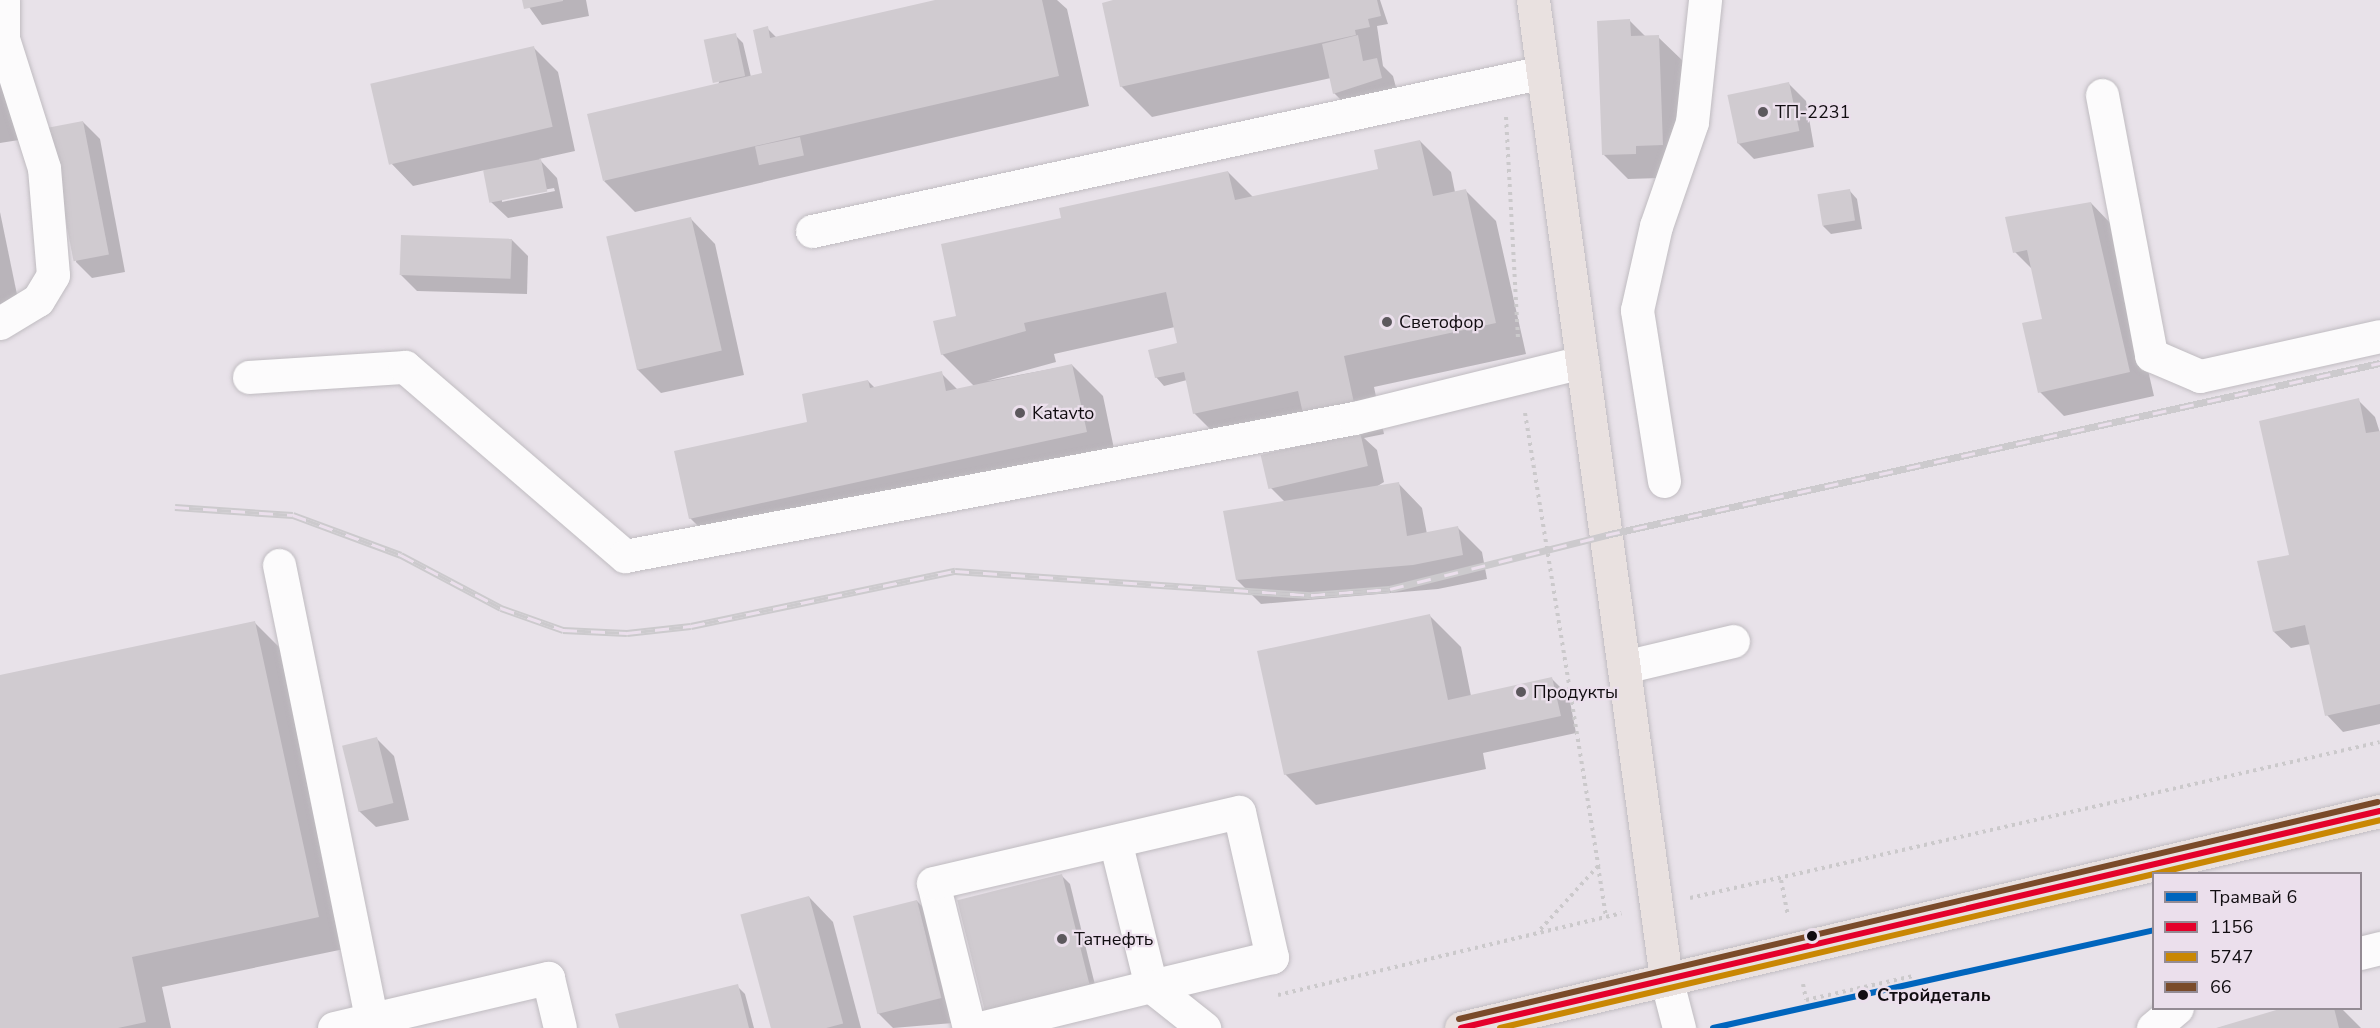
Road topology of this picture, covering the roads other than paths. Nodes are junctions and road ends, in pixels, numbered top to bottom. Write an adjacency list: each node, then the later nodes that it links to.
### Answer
1 (3, 0): 7 (lane)
2 (1533, 0): 4 (main road)
3 (1705, 0): 11 (lane)
4 (1543, 72): 6 (lane); 9 (main road)
5 (2102, 95): 8 (lane)
6 (812, 231)
7 (0, 323)
8 (2380, 336)
9 (1582, 362): 10 (lane); 14 (main road)
10 (249, 377)
11 (1664, 481)
12 (279, 566): 22 (lane)
13 (1733, 641): 14 (lane)
14 (1623, 667): 19 (main road)
15 (2380, 811): 19 (main road)
16 (1115, 841): 20 (lane); 20 (lane); 25 (lane)
17 (2380, 948): 18 (lane)
18 (2362, 953)
19 (1666, 978): 28 (main road); 29 (lane)
20 (1151, 986): 26 (lane); 27 (lane)
21 (2175, 1010): 30 (lane)
22 (371, 1019): 23 (lane); 24 (lane)
23 (334, 1028)
24 (560, 1028)
25 (969, 1028)
26 (980, 1028)
27 (1204, 1028)
28 (1461, 1028)
29 (1679, 1028)
30 (2153, 1028)

